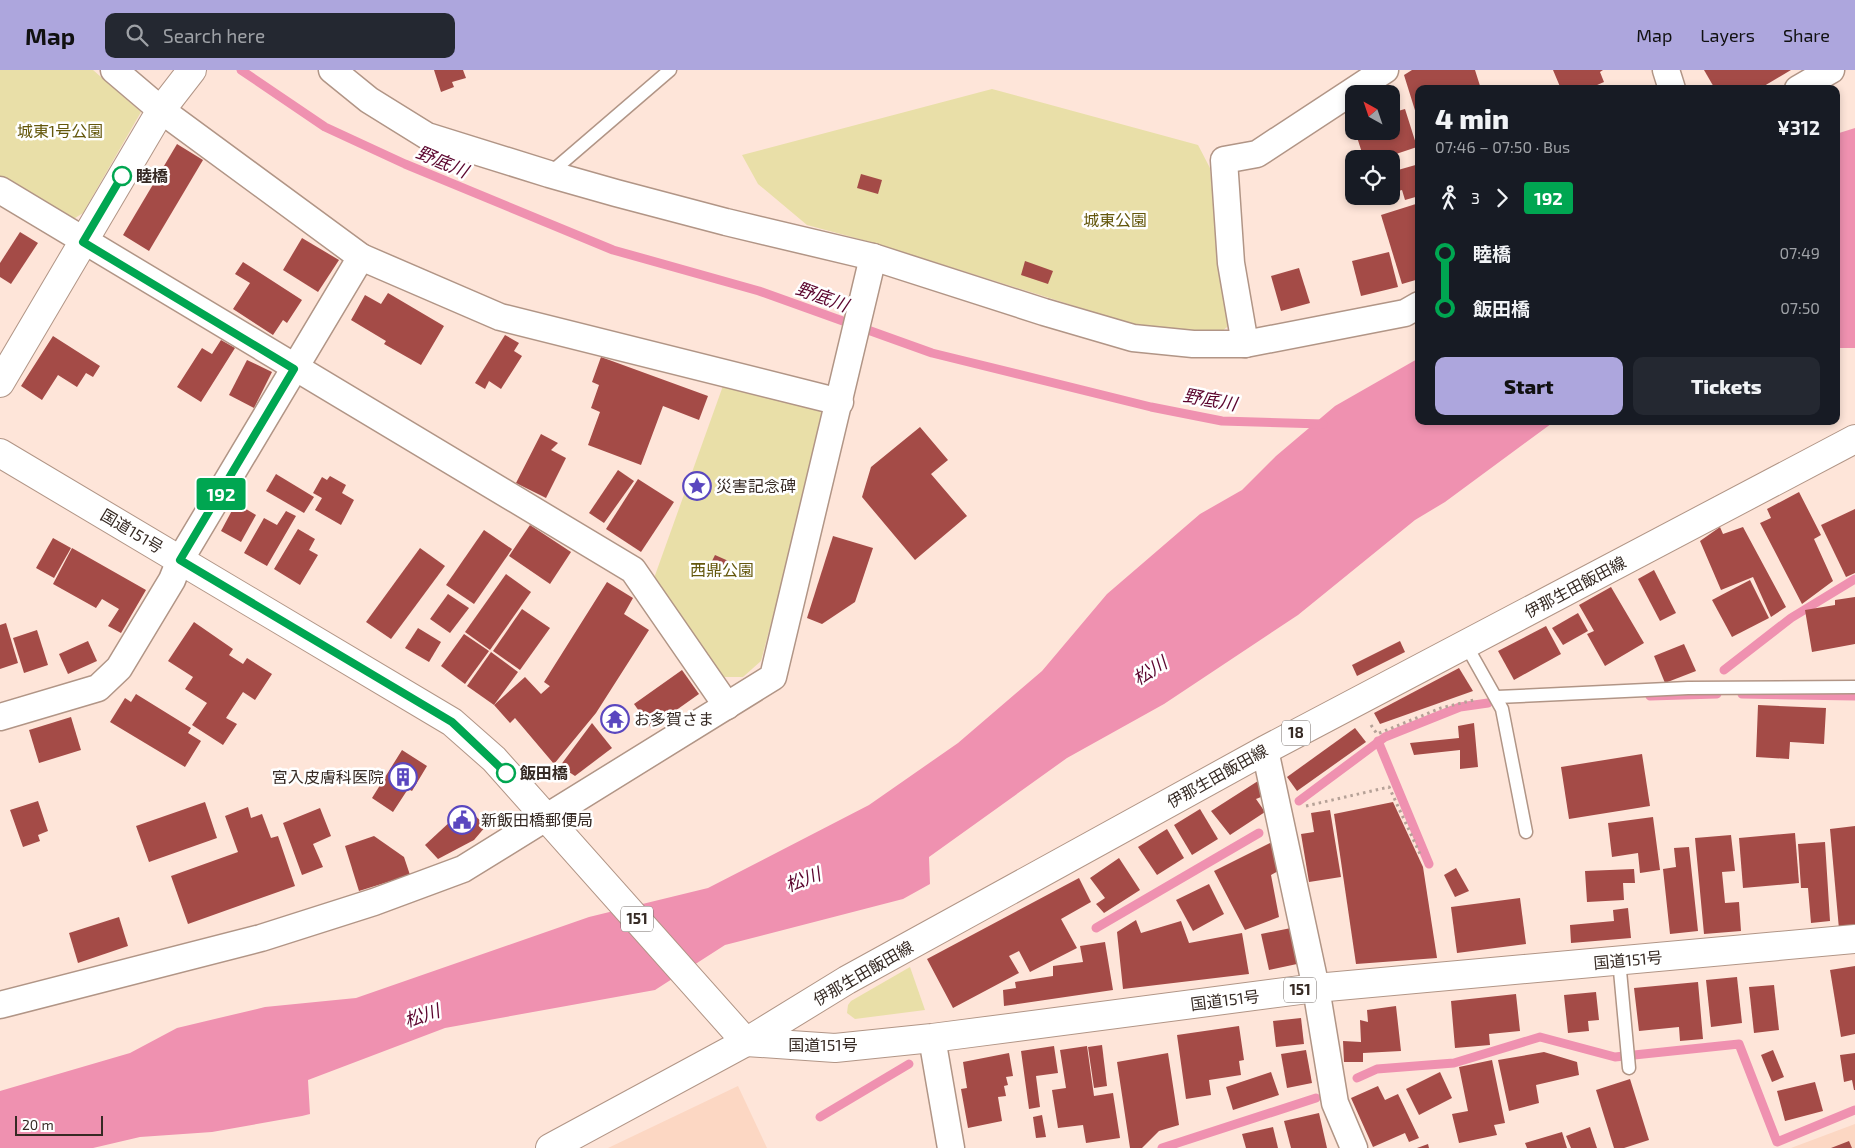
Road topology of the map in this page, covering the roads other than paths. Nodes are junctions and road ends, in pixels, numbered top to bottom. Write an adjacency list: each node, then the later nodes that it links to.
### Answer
1 (114, 70): 10 (street)
2 (332, 70): 11 (street)
3 (670, 70): 11 (lane)
4 (1385, 70): 17 (street)
5 (1666, 70): 8 (street)
6 (1831, 70): 9 (street)
7 (186, 79): 10 (main road)
8 (1671, 85)
9 (1805, 85)
10 (162, 110): 13 (main road); 14 (street)
11 (549, 174): 15 (street)
12 (0, 190): 13 (street)
13 (83, 242): 18 (street); 19 (main road)
14 (361, 257): 18 (street); 20 (street)
15 (874, 257): 17 (street); 20 (street)
16 (1415, 307): 17 (street)
17 (1246, 344)
18 (294, 369): 23 (street); 27 (street)
19 (0, 383)
20 (842, 393): 27 (street)
21 (1855, 439): 24 (main road, 伊那生田飯田線 / 18)
22 (0, 453): 23 (main road, 国道151号 / 151)
23 (180, 560): 28 (street); 30 (main road, 国道151号 / 151)
24 (1466, 645): 26 (lane); 29 (main road, 伊那生田飯田線 / 18)
25 (1855, 687): 26 (lane)
26 (1497, 696): 31 (lane)
27 (727, 706): 30 (street)
28 (0, 717)
29 (1265, 750): 34 (street); 37 (main road, 伊那生田飯田線 / 18)
30 (554, 827): 35 (street); 37 (main road, 国道151号 / 151)
31 (1526, 832)
32 (1855, 939): 33 (main road, 国道151号 / 151)
33 (1619, 960): 34 (main road, 国道151号 / 151); 38 (lane)
34 (1316, 988): 36 (main road, 国道151号 / 151); 41 (street)
35 (0, 1005)
36 (932, 1038): 37 (main road, 国道151号 / 151); 40 (street)
37 (746, 1042): 39 (main road, 伊那生田飯田線)
38 (1629, 1068)
39 (550, 1148)
40 (951, 1148)
41 (1354, 1148)

